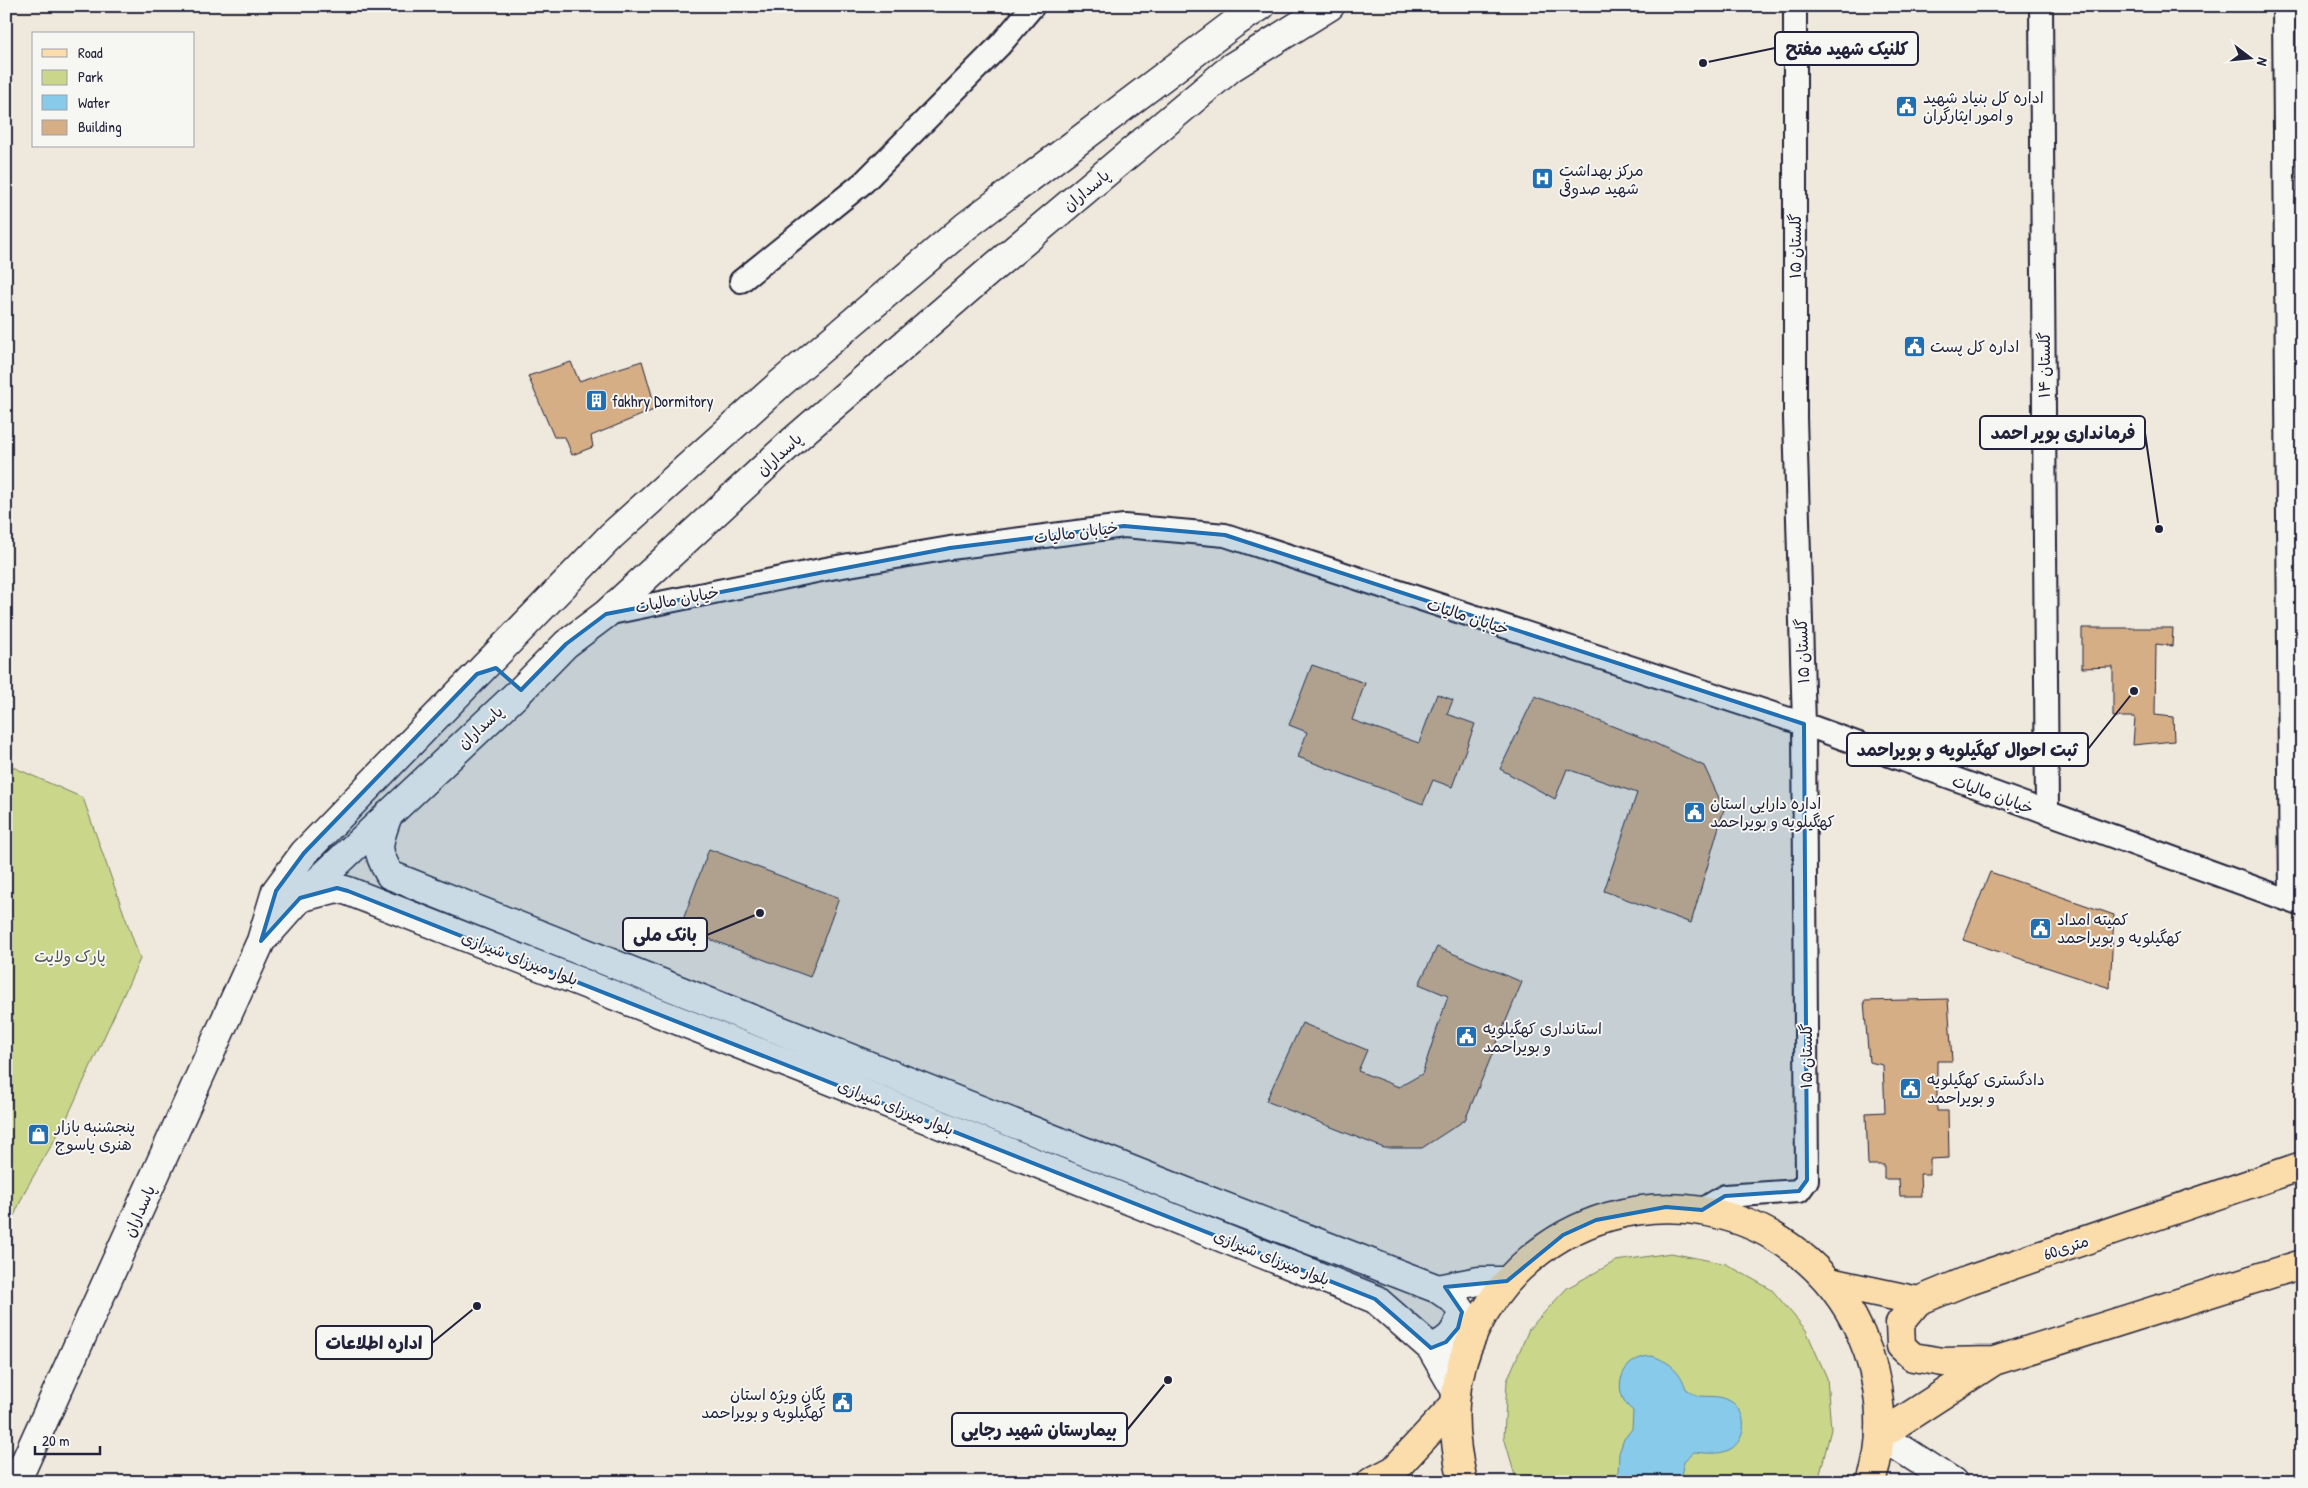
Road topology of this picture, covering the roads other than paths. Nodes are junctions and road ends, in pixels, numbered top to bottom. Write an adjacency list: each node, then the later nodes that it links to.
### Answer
1 (1033, 6): 7 (street)
2 (1261, 6): 8 (main road, پاسداران)
3 (1330, 6): 9 (main road, پاسداران)
4 (1795, 6): 13 (street, گلستان ۱۵)
5 (2041, 6): 15 (street, گلستان ۱۴)
6 (2284, 6): 17 (street)
7 (741, 281)
8 (545, 606): 10 (main road); 11 (main road, پاسداران)
9 (606, 614): 10 (main road, پاسداران); 13 (street, خیابان مالیات)
10 (566, 644): 12 (main road, پاسداران)
11 (477, 674): 12 (main road); 18 (main road, پاسداران)
12 (506, 703): 14 (main road, پاسداران)
13 (1804, 724): 15 (street, خیابان مالیات); 20 (street, گلستان ۱۵)
14 (388, 812): 16 (main road, پاسداران); 24 (main road, بلوار میرزای شیرازی)
15 (2047, 814): 17 (street, خیابان مالیات)
16 (300, 898): 18 (main road, پاسداران); 26 (main road, بلوار میرزای شیرازی)
17 (2296, 903)
18 (261, 941): 30 (main road, پاسداران)
19 (2302, 1166): 25 (main road, 60متری)
20 (1702, 1210): 22 (main road); 23 (main road)
21 (2302, 1264): 27 (main road)
22 (1507, 1281): 24 (main road); 28 (main road)
23 (1829, 1282): 25 (main road); 29 (main road)
24 (1438, 1289): 26 (main road)
25 (1918, 1301): 27 (main road)
26 (1431, 1348): 28 (main road, بلوار میرزای شیرازی)
27 (1994, 1361): 29 (main road)
28 (1456, 1397): 31 (main road); 32 (main road)
29 (1880, 1435): 33 (main road); 34 (main road)
30 (16, 1482)
31 (1370, 1482)
32 (1463, 1482)
33 (1871, 1482)
34 (1953, 1482)

